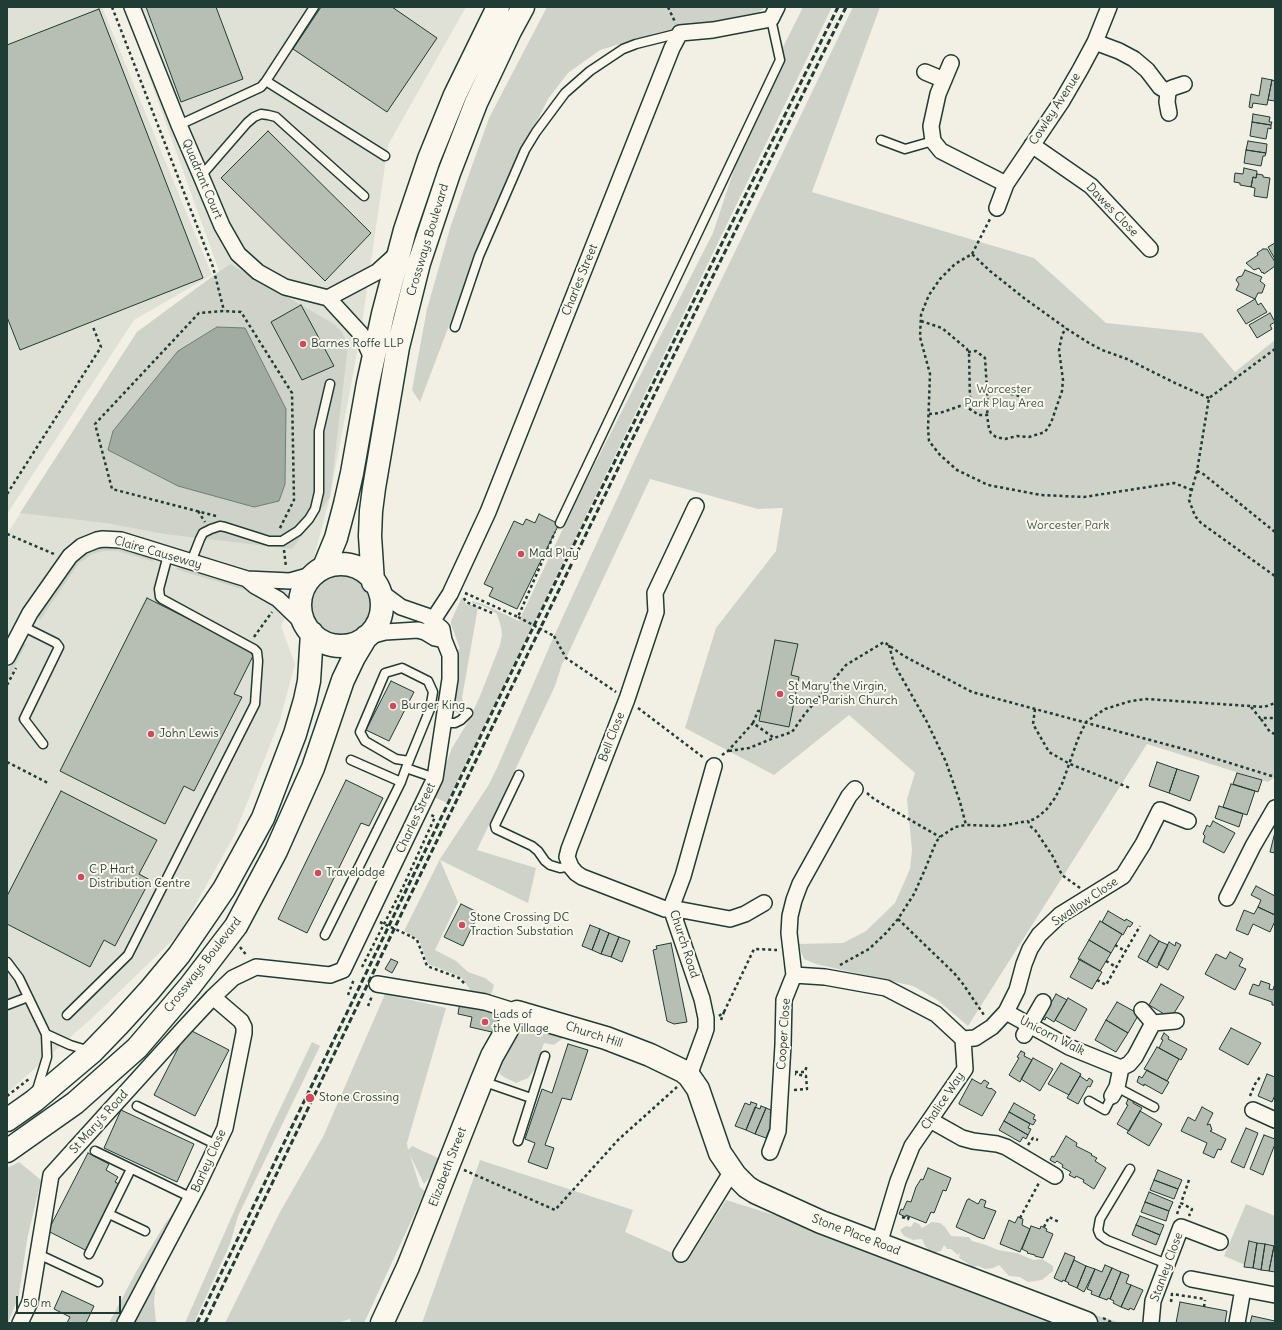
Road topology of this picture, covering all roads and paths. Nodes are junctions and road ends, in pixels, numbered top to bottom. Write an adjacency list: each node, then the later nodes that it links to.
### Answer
1 (112, 7): 30 (path)
2 (132, 7): 17 (street, Quadrant Court)
3 (314, 7): 13 (lane)
4 (498, 7): 27 (main road, Crossways Boulevard)
5 (523, 7): 62 (main road, Crossways Boulevard)
6 (1109, 7): 9 (street, Cowley Avenue)
7 (774, 13): 8 (street); 52 (lane)
8 (680, 33): 33 (lane); 63 (street, Charles Street)
9 (1095, 42): 15 (street); 20 (street, Cowley Avenue)
10 (951, 63): 12 (street)
11 (926, 72): 12 (street)
12 (944, 80): 19 (street)
13 (266, 81): 17 (lane); 21 (lane)
14 (1184, 84): 15 (street)
15 (1168, 92): 16 (street)
16 (1169, 113)
17 (179, 125): 22 (street, Quadrant Court)
18 (881, 140): 19 (lane)
19 (933, 141): 23 (street)
20 (1032, 145): 23 (street, Cowley Avenue); 26 (street, Dawes Close)
21 (385, 156)
22 (201, 176): 24 (lane); 29 (street, Quadrant Court)
23 (1006, 184): 25 (street, Cowley Avenue)
24 (364, 196)
25 (997, 208): 28 (path)
26 (1150, 249)
27 (399, 252): 29 (street); 37 (main road, Crossways Boulevard)
28 (972, 254): 31 (path); 34 (path)
29 (328, 298): 37 (street)
30 (224, 311): 51 (path); 53 (path)
31 (921, 321): 36 (path); 45 (path)
32 (93, 327): 49 (path)
33 (455, 327)
34 (1066, 328): 41 (path); 46 (path)
35 (1275, 349): 41 (path)
36 (968, 352): 39 (path); 42 (path)
37 (373, 360): 59 (main road, Crossways Boulevard)
38 (330, 384): 58 (lane)
39 (987, 391): 40 (path); 46 (path)
40 (1018, 396)
41 (1209, 398): 47 (path)
42 (970, 400): 43 (path); 44 (path)
43 (964, 406): 44 (path); 45 (path)
44 (975, 412): 46 (path)
45 (929, 414): 48 (path)
46 (987, 415)
47 (1197, 471): 48 (path); 54 (path)
48 (1192, 490): 60 (path)
49 (7, 494)
50 (696, 506): 77 (street, Bell Close)
51 (223, 518)
52 (560, 523): 67 (path)
53 (272, 529)
54 (1275, 532)
55 (7, 534): 57 (path)
56 (168, 555): 57 (street, Claire Causeway); 58 (street, Claire Causeway); 74 (lane)
57 (66, 562): 69 (street, Claire Causeway)
58 (191, 562): 61 (street, Claire Causeway)
59 (320, 571): 61 (street, Claire Causeway); 62 (main road); 70 (main road)
60 (1275, 576)
61 (247, 579): 70 (street, Claire Causeway)
62 (376, 586): 68 (street); 71 (main road)
63 (454, 587): 67 (path); 68 (street, Charles Street)
64 (471, 604): 66 (path)
65 (274, 610): 74 (path)
66 (492, 613)
67 (518, 617): 77 (path, bridge)
68 (433, 620): 72 (street, Charles Street)
69 (22, 626): 75 (street, Claire Causeway); 90 (lane)
70 (308, 629): 71 (main road); 151 (main road)
71 (366, 637): 72 (street); 118 (main road, Crossways Boulevard)
72 (444, 640): 86 (street, Charles Street)
73 (889, 644): 80 (path); 89 (path); 108 (path)
74 (249, 646): 143 (lane)
75 (13, 660): 76 (path)
76 (7, 685)
77 (627, 699): 96 (path); 110 (street, Bell Close)
78 (1275, 703): 79 (path)
79 (1250, 706): 83 (path); 85 (path)
80 (1035, 709): 85 (path); 94 (path)
81 (761, 711): 87 (path)
82 (468, 713): 86 (lane)
83 (1260, 718): 84 (path); 88 (path)
84 (1275, 718)
85 (1086, 722): 94 (path); 98 (path)
86 (443, 723): 99 (street, Charles Street)
87 (753, 723): 89 (path); 91 (path)
88 (1275, 734)
89 (774, 738): 91 (path)
90 (43, 744)
91 (728, 751): 96 (path)
92 (351, 760): 101 (lane)
93 (7, 762): 100 (path)
94 (1070, 764): 102 (path); 106 (path)
95 (407, 765): 95 (lane); 99 (lane); 101 (lane)
96 (714, 766): 114 (street, Church Road)
97 (519, 775): 110 (lane)
98 (1275, 777)
99 (434, 778): 125 (street, Charles Street)
100 (48, 782)
101 (401, 782): 119 (lane)
102 (1130, 788)
103 (855, 789): 109 (path); 121 (street, Cooper Close)
104 (1275, 808): 112 (street)
105 (435, 817): 127 (path)
106 (1028, 821): 108 (path); 111 (path)
107 (1188, 821): 111 (street, Swallow Close)
108 (966, 825): 109 (path)
109 (940, 836): 115 (path)
110 (571, 866): 114 (street)
111 (1092, 896): 142 (street, Swallow Close)
112 (1227, 898)
113 (764, 903): 114 (street)
114 (671, 908): 146 (street, Church Road)
115 (898, 919): 130 (path); 147 (path)
116 (380, 922): 136 (path, bridge)
117 (1140, 926): 122 (path)
118 (229, 935): 125 (path); 174 (main road, Crossways Boulevard)
119 (325, 935)
120 (1116, 945): 122 (path)
121 (791, 950): 129 (street, Cooper Close); 141 (path)
122 (1126, 951): 126 (path)
123 (1106, 961): 126 (path)
124 (7, 962): 134 (lane)
125 (256, 967): 135 (street, St Mary's Road)
126 (1116, 967): 131 (path)
127 (360, 969)
128 (355, 975): 133 (path)
129 (794, 975): 130 (street); 163 (street, Cooper Close)
130 (825, 977): 150 (street)
131 (1097, 980)
132 (376, 984): 136 (street, Church Hill)
133 (348, 995)
134 (28, 997): 138 (lane); 149 (lane)
135 (212, 997): 172 (street, Barley Close); 190 (street, St Mary's Road)
136 (470, 999): 140 (street, Church Hill)
137 (1043, 1002): 148 (street)
138 (7, 1005)
139 (1142, 1010): 145 (street)
140 (517, 1012): 155 (main road, Church Hill); 157 (main road, Elizabeth Street)
141 (724, 1012): 146 (path); 146 (path)
142 (1006, 1012): 147 (street, Swallow Close); 148 (street, Unicorn Walk)
143 (67, 1015)
144 (1176, 1021): 145 (street)
145 (1153, 1023): 153 (street)
146 (713, 1024): 155 (street, Church Road)
147 (992, 1027): 150 (street, Swallow Close)
148 (1026, 1030): 153 (street, Unicorn Walk)
149 (46, 1034): 151 (lane); 161 (lane)
150 (963, 1039): 168 (street, Chalice Way)
151 (92, 1052): 161 (main road)
152 (545, 1056): 160 (lane)
153 (1121, 1068): 158 (street)
154 (792, 1069): 163 (path)
155 (689, 1076): 179 (path); 180 (main road, Stone Place Road)
156 (30, 1078): 159 (path)
157 (482, 1080): 160 (lane); 203 (main road, Elizabeth Street)
158 (1117, 1091): 162 (lane); 165 (lane)
159 (7, 1096)
160 (531, 1098): 171 (lane)
161 (34, 1101): 167 (main road)
162 (1089, 1101)
163 (780, 1105): 176 (street, Cooper Close)
164 (137, 1106): 172 (lane)
165 (1154, 1107)
166 (1253, 1110): 169 (street)
167 (7, 1120)
168 (930, 1120): 181 (street); 189 (street, Chalice Way)
169 (1275, 1120)
170 (1038, 1140): 173 (path)
171 (518, 1141)
172 (217, 1145): 182 (street, Barley Close)
173 (1026, 1146)
174 (7, 1151)
175 (94, 1151): 177 (lane)
176 (770, 1152)
177 (130, 1169): 182 (lane); 183 (lane)
178 (1130, 1169): 193 (lane)
179 (464, 1170)
180 (732, 1171): 189 (main road, Stone Place Road); 192 (street)
181 (1050, 1173): 184 (path)
182 (192, 1198): 202 (street, Barley Close)
183 (109, 1214): 187 (lane); 191 (lane)
184 (1020, 1218)
185 (1059, 1222): 186 (path)
186 (1044, 1227)
187 (145, 1231)
188 (1220, 1242): 193 (street, Stanley Close)
189 (879, 1244): 200 (main road, Stone Place Road)
190 (38, 1254): 195 (lane); 201 (street, St Mary's Road)
191 (89, 1254)
192 (681, 1254)
193 (1167, 1264): 205 (street, Stanley Close)
194 (1191, 1278): 196 (street)
195 (98, 1282)
196 (1243, 1289): 197 (street); 206 (street)
197 (1275, 1295)
198 (1205, 1300): 199 (path)
199 (1171, 1302)
200 (1092, 1320): 204 (path)
201 (20, 1323)
202 (125, 1323)
203 (382, 1323)
204 (1113, 1323)
205 (1151, 1323)
206 (1237, 1323)

